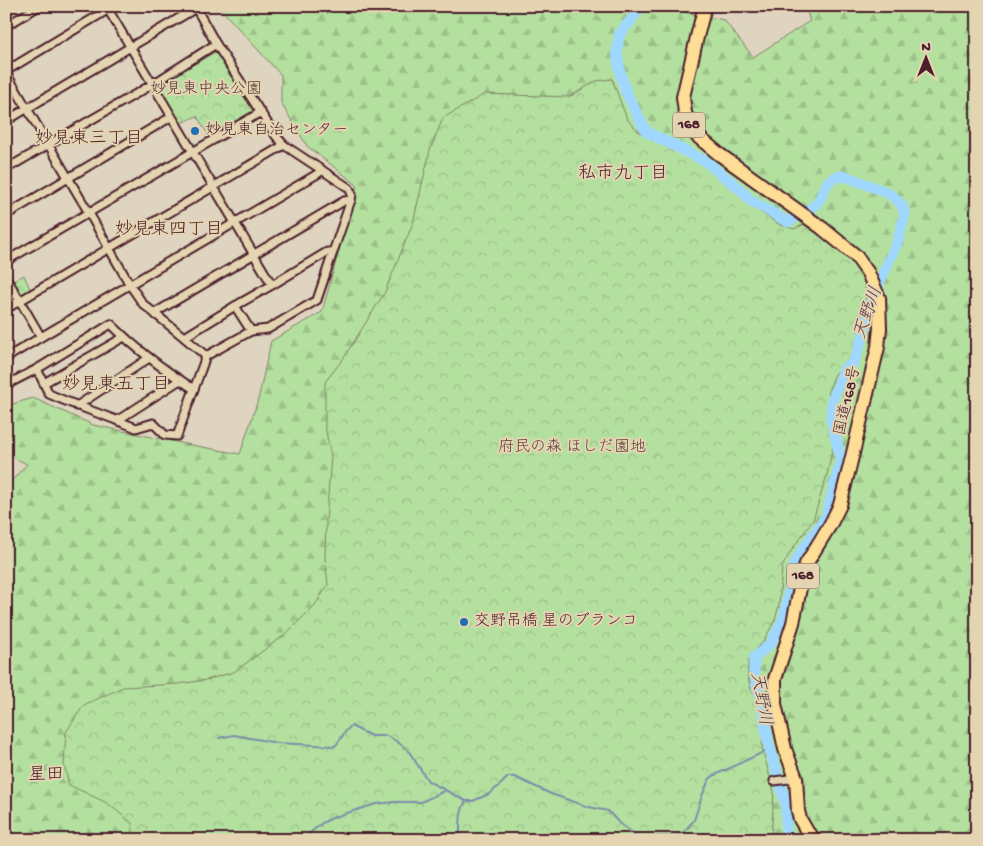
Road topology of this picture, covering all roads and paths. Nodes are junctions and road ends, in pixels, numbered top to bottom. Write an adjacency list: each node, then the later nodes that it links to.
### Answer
1 (39, 6): 5 (street)
2 (705, 6): 50 (highway, 国道168号 / 168)
3 (110, 7): 7 (street); 8 (street)
4 (196, 7): 6 (street); 7 (street)
5 (6, 26)
6 (216, 44): 9 (street); 11 (street)
7 (130, 46): 9 (street); 10 (street)
8 (6, 72): 10 (street)
9 (153, 84): 12 (street); 14 (street)
10 (28, 109): 13 (street); 14 (street)
11 (261, 112): 15 (street); 16 (street)
12 (171, 116): 16 (street); 19 (street)
13 (6, 121)
14 (48, 144): 17 (street); 19 (street)
15 (284, 145): 18 (street); 20 (street)
16 (192, 152): 20 (street); 22 (street)
17 (6, 169)
18 (321, 169): 21 (street); 24 (street)
19 (68, 178): 22 (street); 23 (street)
20 (213, 187): 24 (street); 25 (street)
21 (351, 200): 26 (street); 27 (street)
22 (89, 213): 25 (street); 28 (street)
23 (6, 215)
24 (234, 224): 27 (street); 30 (street)
25 (108, 248): 30 (street); 32 (street)
26 (333, 252): 31 (street); 36 (street)
27 (253, 255): 31 (street); 35 (street)
28 (6, 261)
29 (6, 277): 32 (street)
30 (130, 284): 35 (street); 37 (street)
31 (272, 285): 33 (street)
32 (20, 301): 34 (street); 37 (street)
33 (234, 306): 36 (street); 39 (street)
34 (6, 309)
35 (156, 315): 39 (street)
36 (251, 331): 40 (street)
37 (42, 337): 41 (street)
38 (124, 337): 42 (street); 43 (street); 45 (street)
39 (185, 338): 40 (street)
40 (206, 356): 47 (street)
41 (6, 358)
42 (149, 358): 44 (street); 48 (street)
43 (37, 369): 45 (street); 46 (street)
44 (180, 380): 47 (street); 49 (street)
45 (44, 383): 48 (street)
46 (6, 386)
47 (194, 389): 49 (street)
48 (77, 406): 49 (street)
49 (118, 420)
50 (793, 778): 51 (street); 52 (highway, 国道168号 / 168)
51 (774, 781)
52 (816, 840)

